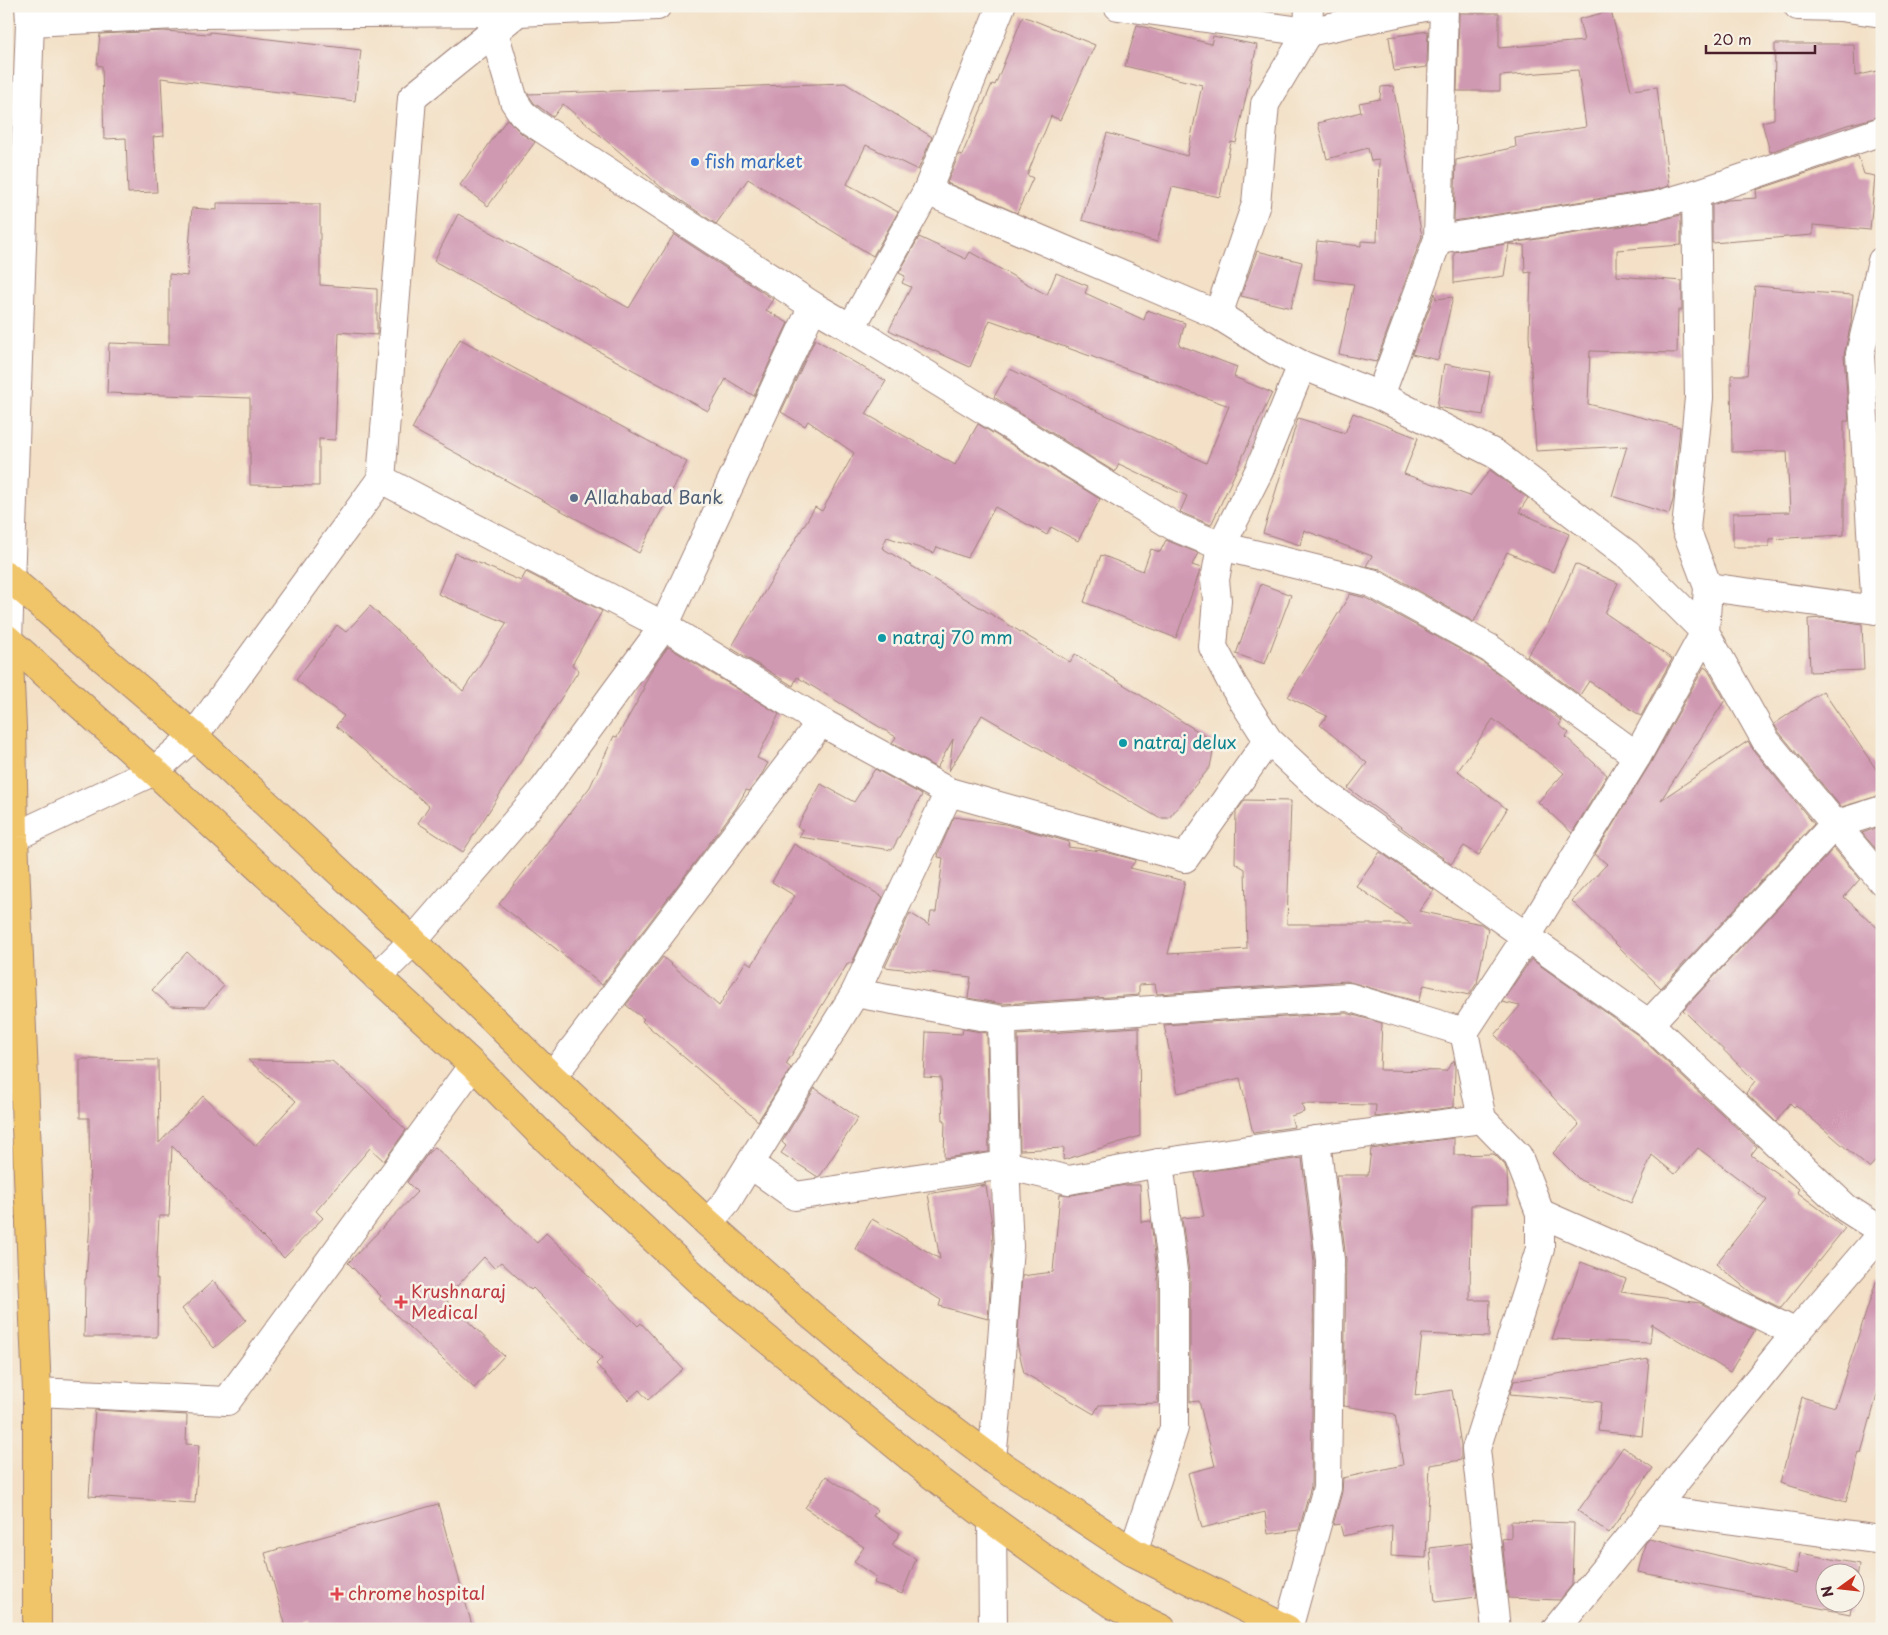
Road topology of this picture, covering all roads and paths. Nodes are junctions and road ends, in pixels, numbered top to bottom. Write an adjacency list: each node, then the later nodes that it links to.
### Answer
1 (657, 6): 7 (street)
2 (1001, 6): 14 (street)
3 (1118, 6): 11 (street)
4 (1429, 6): 11 (street)
5 (1444, 6): 16 (street)
6 (1798, 6): 9 (street)
7 (518, 9): 8 (street); 12 (street)
8 (199, 10): 10 (street)
9 (1882, 13)
10 (30, 14): 25 (street)
11 (1309, 19): 19 (street)
12 (494, 32): 18 (street); 23 (street)
13 (1882, 131): 15 (street)
14 (927, 192): 19 (street); 20 (street)
15 (1696, 194): 16 (street); 26 (street)
16 (1438, 239): 22 (street)
17 (1882, 261): 27 (street)
18 (813, 306): 20 (street); 28 (street)
19 (1218, 315): 21 (street)
20 (851, 328): 24 (street)
21 (1302, 365): 22 (street); 24 (street)
22 (1380, 396): 29 (street)
23 (381, 479): 28 (street); 32 (street)
24 (1221, 546): 33 (street); 34 (street)
25 (8, 576): 30 (street); 32 (main road)
26 (1708, 587): 27 (street); 29 (street)
27 (1879, 610)
28 (664, 626): 31 (street); 42 (street)
29 (1705, 632): 34 (street); 38 (street)
30 (7, 639): 35 (main road); 39 (main road)
31 (821, 722): 36 (street); 49 (street)
32 (194, 736): 35 (street); 42 (main road)
33 (1268, 740): 36 (street); 41 (street)
34 (1637, 756): 41 (street)
35 (154, 771): 39 (street); 43 (main road)
36 (949, 792): 44 (street)
37 (1882, 810): 38 (street)
38 (1834, 825): 40 (street); 46 (street)
39 (14, 837): 59 (main road)
40 (1882, 881)
41 (1526, 936): 46 (street); 47 (street)
42 (413, 941): 43 (street); 49 (main road)
43 (377, 977): 48 (main road)
44 (855, 993): 45 (street); 53 (street)
45 (1002, 1020): 47 (street); 54 (street)
46 (1649, 1024): 57 (street)
47 (1464, 1032): 50 (street)
48 (473, 1065): 59 (street); 62 (main road)
49 (552, 1077): 56 (main road)
50 (1482, 1119): 51 (street); 55 (street)
51 (1316, 1140): 52 (street); 68 (street)
52 (1159, 1163): 54 (street); 64 (street)
53 (750, 1164): 54 (street); 56 (street)
54 (1005, 1165): 60 (street)
55 (1540, 1214): 58 (street); 69 (street)
56 (708, 1224): 60 (main road)
57 (1882, 1232): 58 (street)
58 (1796, 1333): 61 (street)
59 (37, 1392): 65 (main road)
60 (992, 1459): 64 (main road)
61 (1652, 1509): 63 (street); 70 (street)
62 (992, 1520): 66 (street); 67 (main road)
63 (1882, 1540)
64 (1133, 1552): 68 (main road)
65 (37, 1629)
66 (993, 1629)
67 (1162, 1629)
68 (1288, 1629)
69 (1496, 1629)
70 (1556, 1629)

